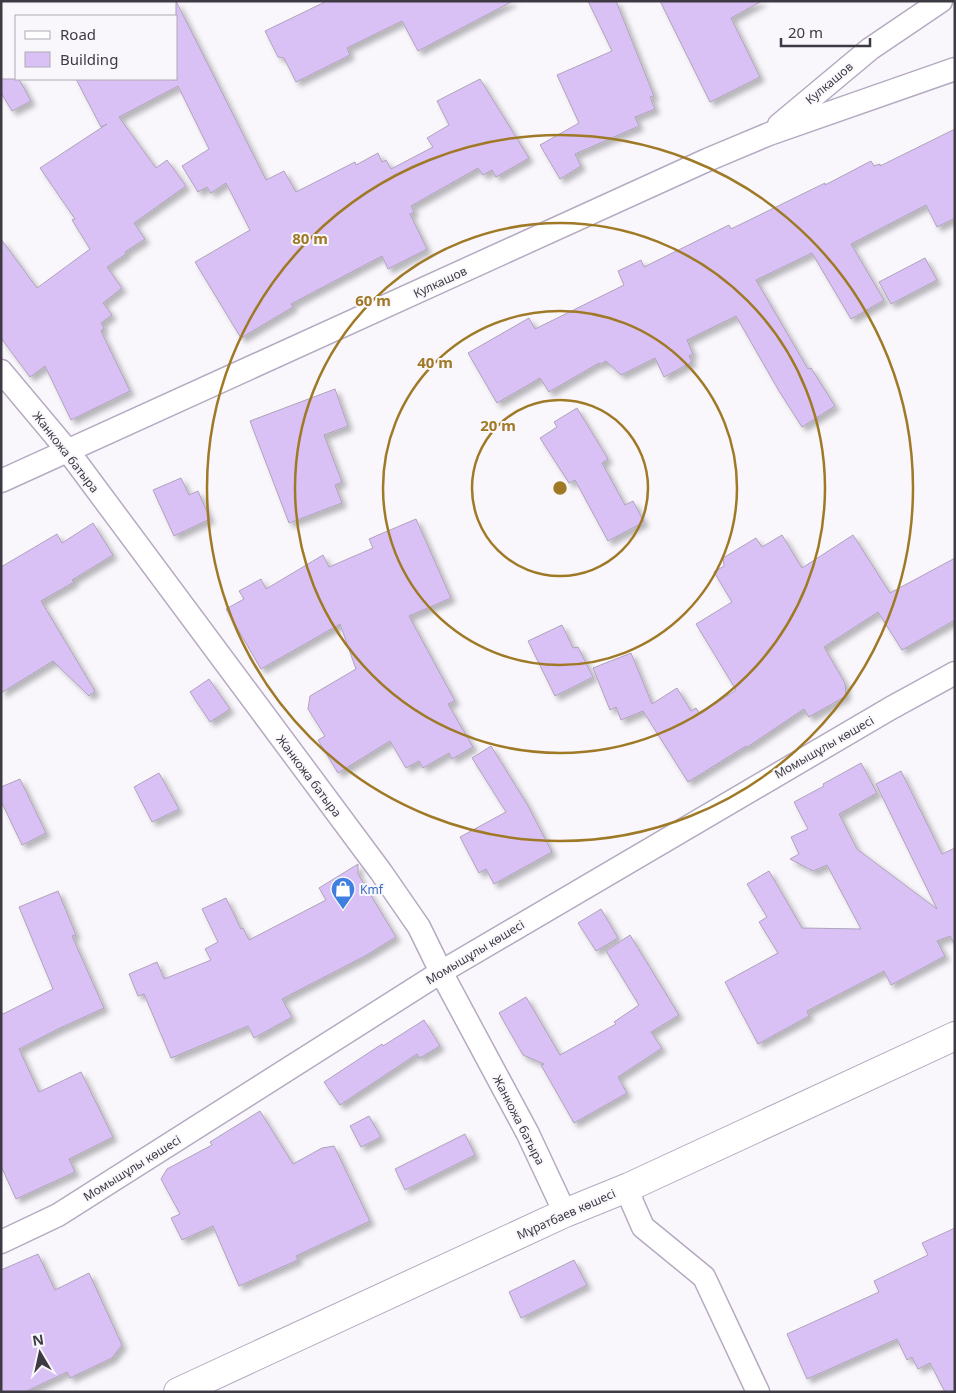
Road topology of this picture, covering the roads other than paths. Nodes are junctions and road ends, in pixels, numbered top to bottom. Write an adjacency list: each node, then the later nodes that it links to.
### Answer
1 (941, 1): 3 (street, Кулкашов)
2 (955, 69): 3 (street, Кулкашов)
3 (769, 134): 5 (street, Кулкашов)
4 (1, 371): 5 (street, Жанкожа батыра)
5 (68, 451): 6 (street, Кулкашов); 8 (street, Жанкожа батыра)
6 (1, 481)
7 (955, 673): 8 (street, Момышұлы көшесі)
8 (441, 972): 11 (street, Жанкожа батыра); 12 (street, Момышұлы көшесі)
9 (955, 1036): 10 (street, Мұратбаев көшесі)
10 (629, 1187): 11 (street, Мұратбаев көшесі); 14 (street)
11 (565, 1213): 13 (street, Мұратбаев көшесі)
12 (1, 1242)
13 (178, 1392)
14 (758, 1392)

